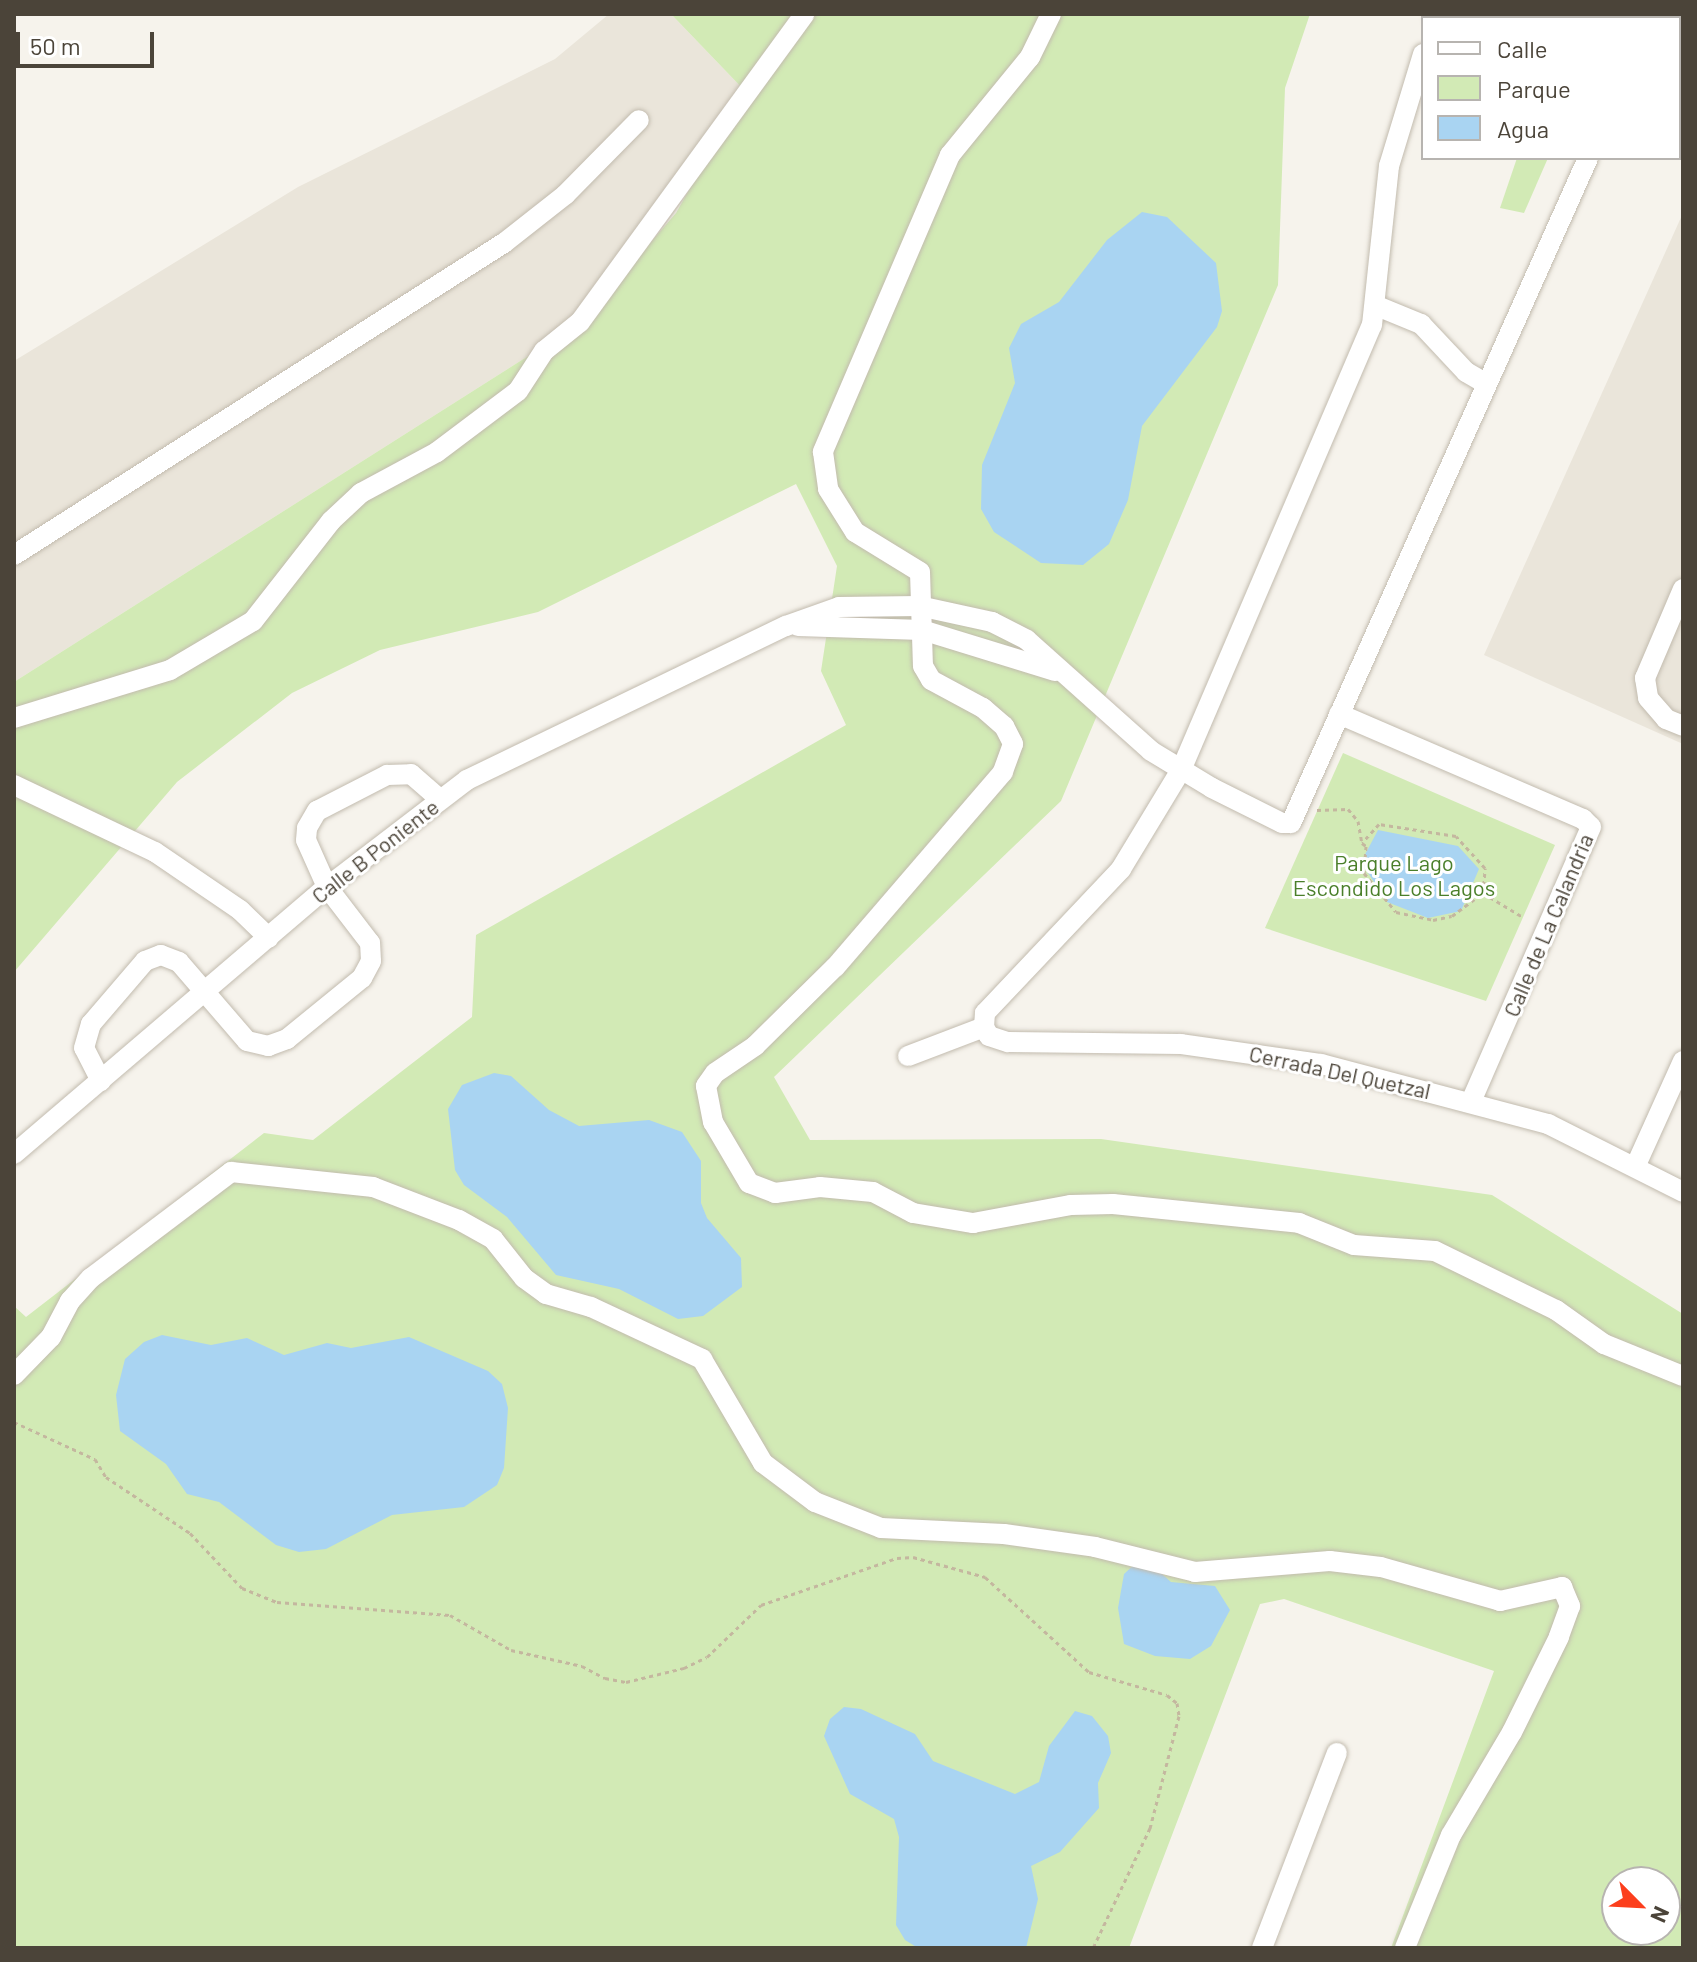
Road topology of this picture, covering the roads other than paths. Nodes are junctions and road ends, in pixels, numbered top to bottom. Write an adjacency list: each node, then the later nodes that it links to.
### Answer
1 (805, 14): 15 (street)
2 (1051, 14): 10 (street)
3 (1421, 61): 6 (street)
4 (639, 120): 8 (street)
5 (1587, 160): 7 (street)
6 (1377, 306): 7 (street); 17 (street)
7 (1487, 384): 14 (street)
8 (14, 555)
9 (1683, 589): 16 (street)
10 (919, 606): 11 (street, Calle B Poniente); 12 (street); 13 (street, Calle B Poniente)
11 (786, 626): 12 (street, Calle B Poniente); 19 (street, Calle B Poniente)
12 (922, 630): 13 (street, Calle B Poniente); 32 (street)
13 (1055, 671): 17 (street)
14 (1339, 714): 17 (street); 27 (street, Calle de La Calandria)
15 (14, 718)
16 (1683, 726)
17 (1181, 770): 23 (street)
18 (14, 785): 21 (street)
19 (440, 799): 20 (street, Calle B Poniente); 20 (street)
20 (327, 887): 21 (street, Calle B Poniente); 22 (street)
21 (269, 938): 22 (street, Calle B Poniente)
22 (205, 994): 26 (street, Calle B Poniente); 26 (street)
23 (984, 1027): 24 (street); 27 (street, Cerrada Del Quetzal)
24 (908, 1056)
25 (1683, 1061): 29 (street)
26 (101, 1081): 28 (street, Calle B Poniente)
27 (1471, 1102): 29 (street, Cerrada Del Quetzal)
28 (14, 1154)
29 (1636, 1165): 30 (street, Cerrada Del Quetzal)
30 (1683, 1192)
31 (14, 1375): 35 (street)
32 (1683, 1376)
33 (1337, 1753): 34 (street)
34 (1262, 1948)
35 (1405, 1948)

